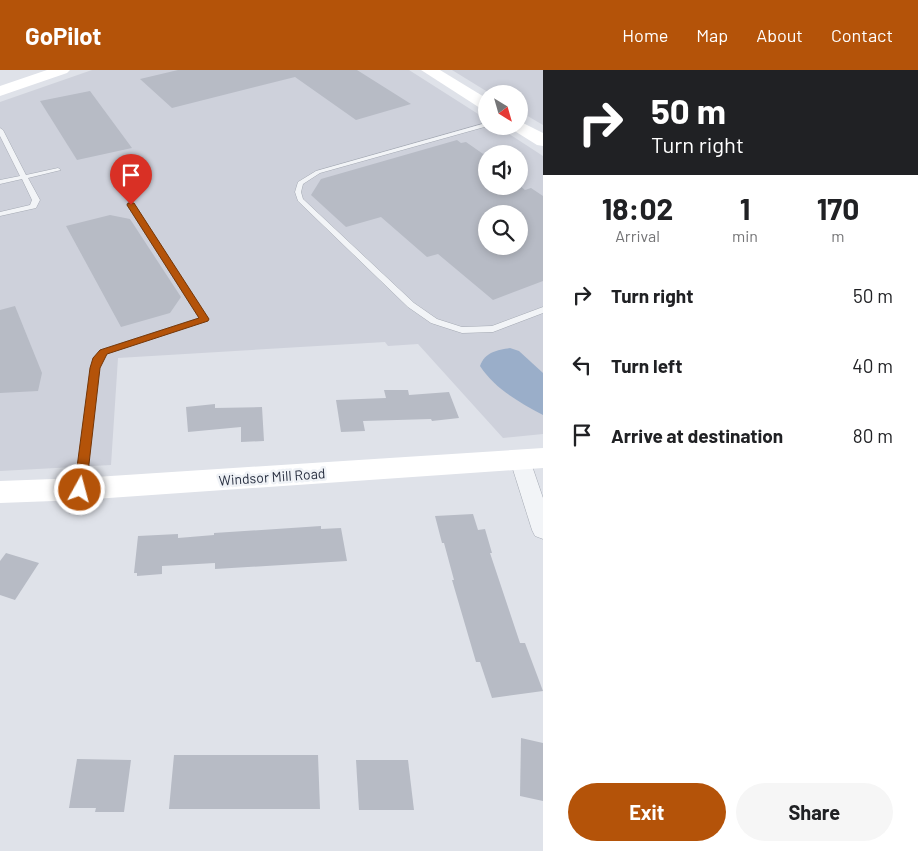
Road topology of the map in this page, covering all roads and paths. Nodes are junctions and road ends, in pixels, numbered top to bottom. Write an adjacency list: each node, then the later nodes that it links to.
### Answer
1 (62, 70): 3 (main road)
2 (429, 70): 4 (main road)
3 (0, 91)
4 (478, 100)
5 (478, 126): 14 (lane)
6 (0, 130): 10 (lane)
7 (528, 132): 8 (main road)
8 (543, 141)
9 (58, 170): 10 (lane)
10 (24, 177): 11 (lane); 13 (lane)
11 (0, 182)
12 (131, 205): 16 (lane)
13 (0, 214)
14 (543, 310)
15 (532, 459): 16 (main road, Windsor Mill Road); 18 (street)
16 (80, 490): 17 (main road, Windsor Mill Road)
17 (0, 492)
18 (543, 530)

